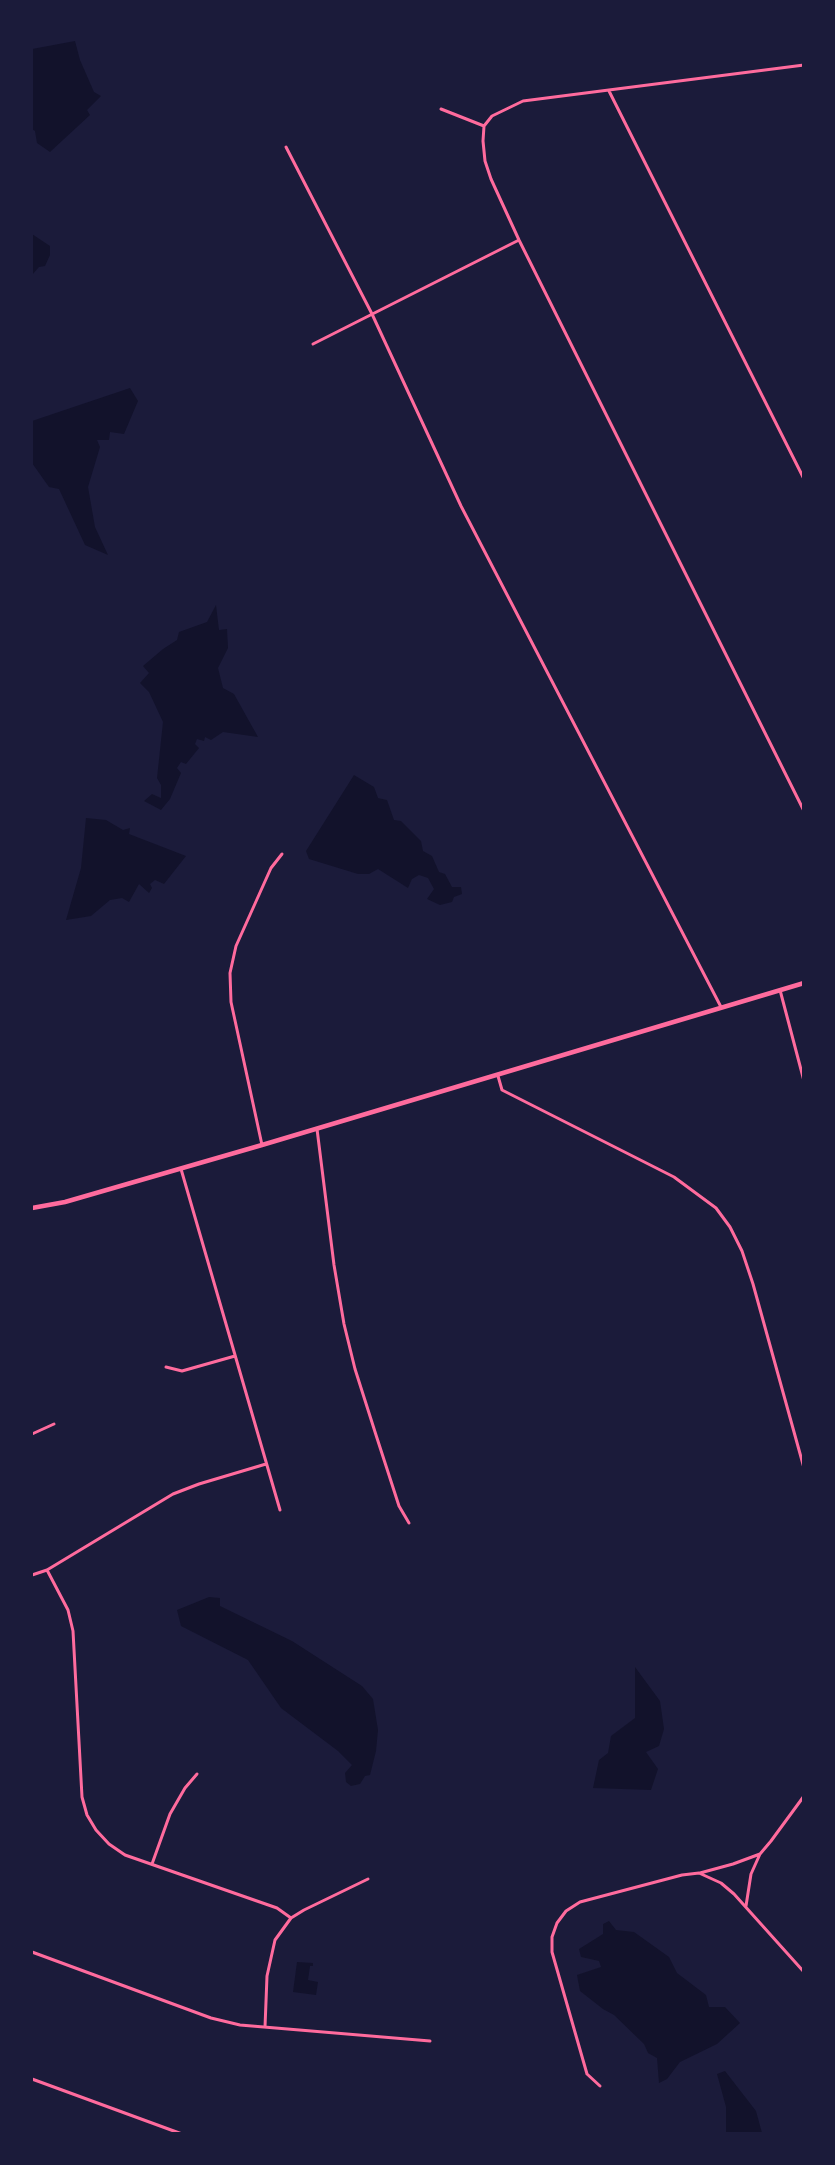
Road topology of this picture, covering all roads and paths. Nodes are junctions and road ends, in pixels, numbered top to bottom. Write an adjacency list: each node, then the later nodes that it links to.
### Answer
1 (804, 65): 2 (street)
2 (609, 91): 4 (street); 9 (street)
3 (441, 109): 4 (street)
4 (484, 126): 6 (street)
5 (286, 147): 7 (street)
6 (519, 240): 7 (street); 10 (street)
7 (372, 314): 8 (street); 14 (street)
8 (313, 344)
9 (803, 477)
10 (804, 811)
11 (282, 854): 18 (street)
12 (804, 983): 13 (main road)
13 (780, 990): 14 (main road); 16 (street)
14 (722, 1008): 15 (main road)
15 (498, 1076): 17 (main road); 26 (street)
16 (804, 1081)
17 (317, 1129): 18 (main road); 28 (street)
18 (262, 1146): 19 (main road)
19 (181, 1169): 20 (main road); 21 (street)
20 (32, 1208)
21 (235, 1356): 22 (street); 25 (street)
22 (166, 1367)
23 (54, 1424): 24 (street)
24 (32, 1434)
25 (266, 1464): 27 (street); 29 (street)
26 (804, 1468)
27 (280, 1510)
28 (409, 1523)
29 (47, 1570): 30 (street); 34 (street)
30 (32, 1575)
31 (197, 1774): 34 (street)
32 (804, 1796): 33 (street)
33 (760, 1854): 35 (street); 37 (street)
34 (152, 1864): 38 (street)
35 (699, 1873): 37 (street); 44 (street)
36 (368, 1879): 38 (street)
37 (746, 1908): 40 (street)
38 (291, 1918): 41 (street)
39 (32, 1952): 41 (street)
40 (804, 1972)
41 (265, 2028): 42 (street)
42 (430, 2041)
43 (32, 2079): 45 (street)
44 (600, 2086)
45 (182, 2133)

